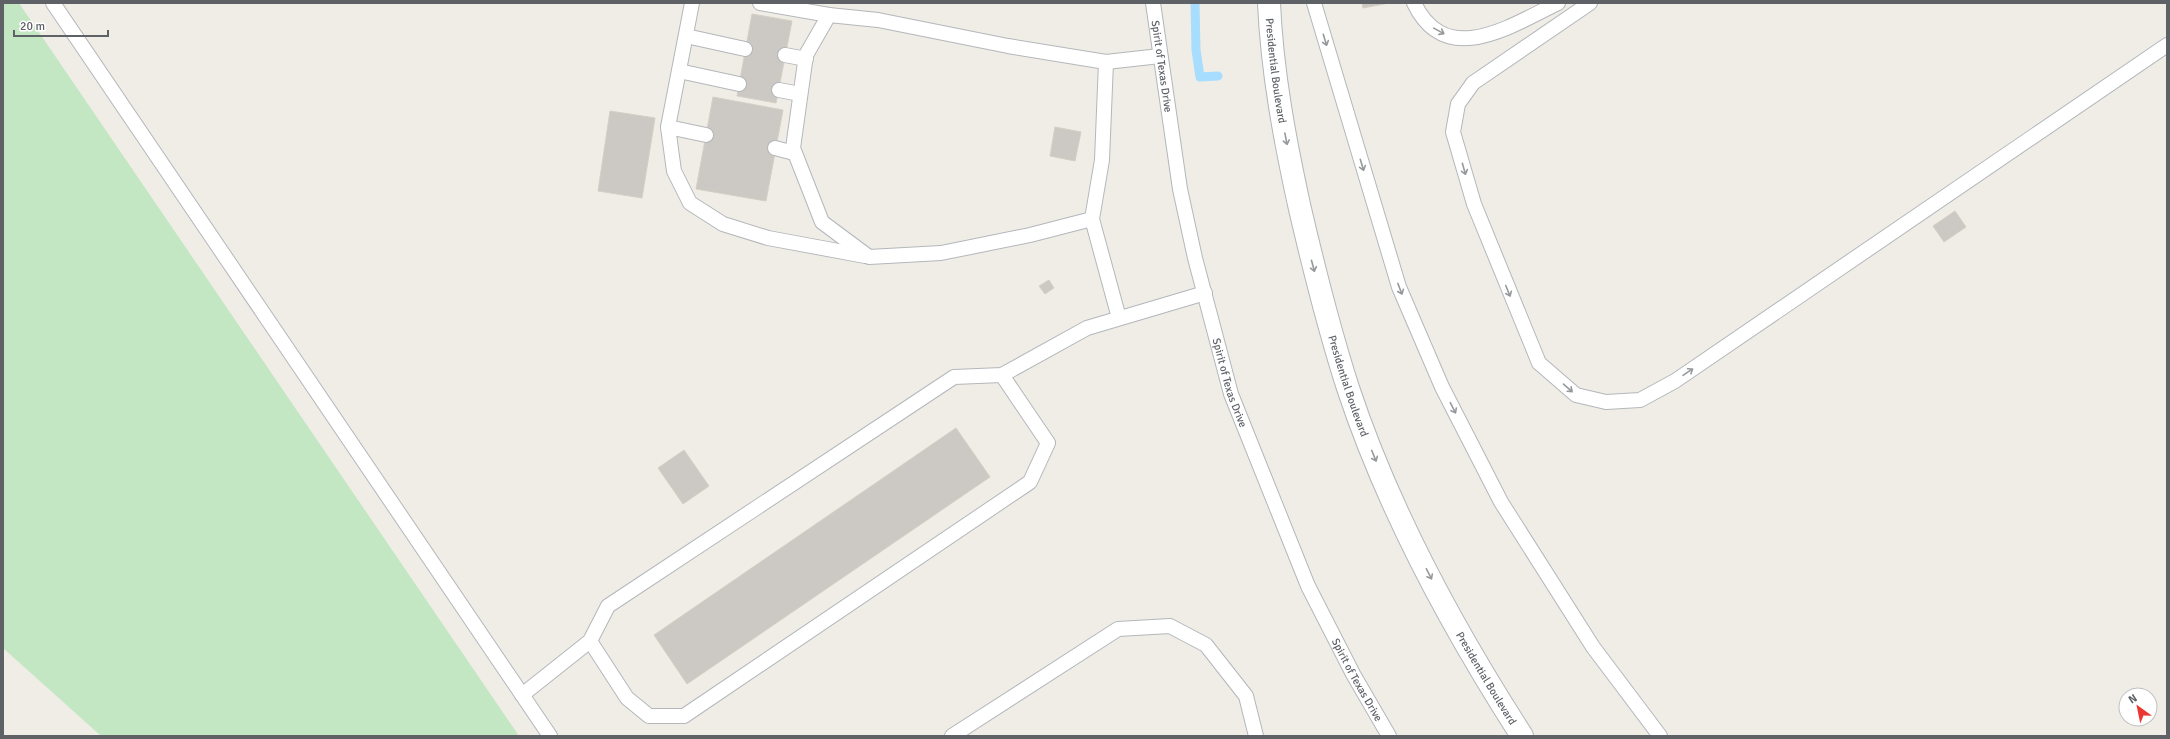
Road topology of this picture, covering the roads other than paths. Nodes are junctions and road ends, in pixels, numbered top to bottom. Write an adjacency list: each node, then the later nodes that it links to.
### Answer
1 (53, 3): 32 (lane)
2 (692, 3): 11 (lane)
3 (760, 3): 10 (lane)
4 (1153, 3): 15 (lane, Spirit of Texas Drive)
5 (1269, 3): 37 (main road, Presidential Boulevard, one-way to 37)
6 (1314, 3): 38 (lane, one-way to 38)
7 (1414, 3): 8 (lane, one-way to 8)
8 (1558, 3)
9 (1590, 3): 12 (lane, one-way to 12)
10 (829, 16): 16 (lane); 17 (lane)
11 (686, 36): 13 (lane); 18 (lane)
12 (2167, 46)
13 (745, 49)
14 (785, 55): 16 (lane)
15 (1160, 56): 17 (lane); 28 (lane, Spirit of Texas Drive)
16 (806, 59): 21 (lane)
17 (1106, 62): 26 (lane)
18 (679, 71): 19 (lane); 22 (lane)
19 (739, 84)
20 (779, 90): 21 (lane)
21 (800, 94): 25 (lane)
22 (668, 126): 23 (lane); 27 (lane)
23 (706, 135)
24 (775, 148): 25 (lane)
25 (794, 153): 27 (lane)
26 (1092, 219): 27 (lane); 29 (lane)
27 (869, 257)
28 (1205, 293): 29 (lane); 36 (lane, Spirit of Texas Drive)
29 (1119, 318): 30 (lane)
30 (1002, 376): 31 (lane); 31 (lane)
31 (590, 641): 32 (lane)
32 (522, 694): 33 (lane)
33 (550, 736)
34 (952, 736): 35 (lane)
35 (1256, 736)
36 (1389, 736)
37 (1522, 736)
38 (1660, 736)

